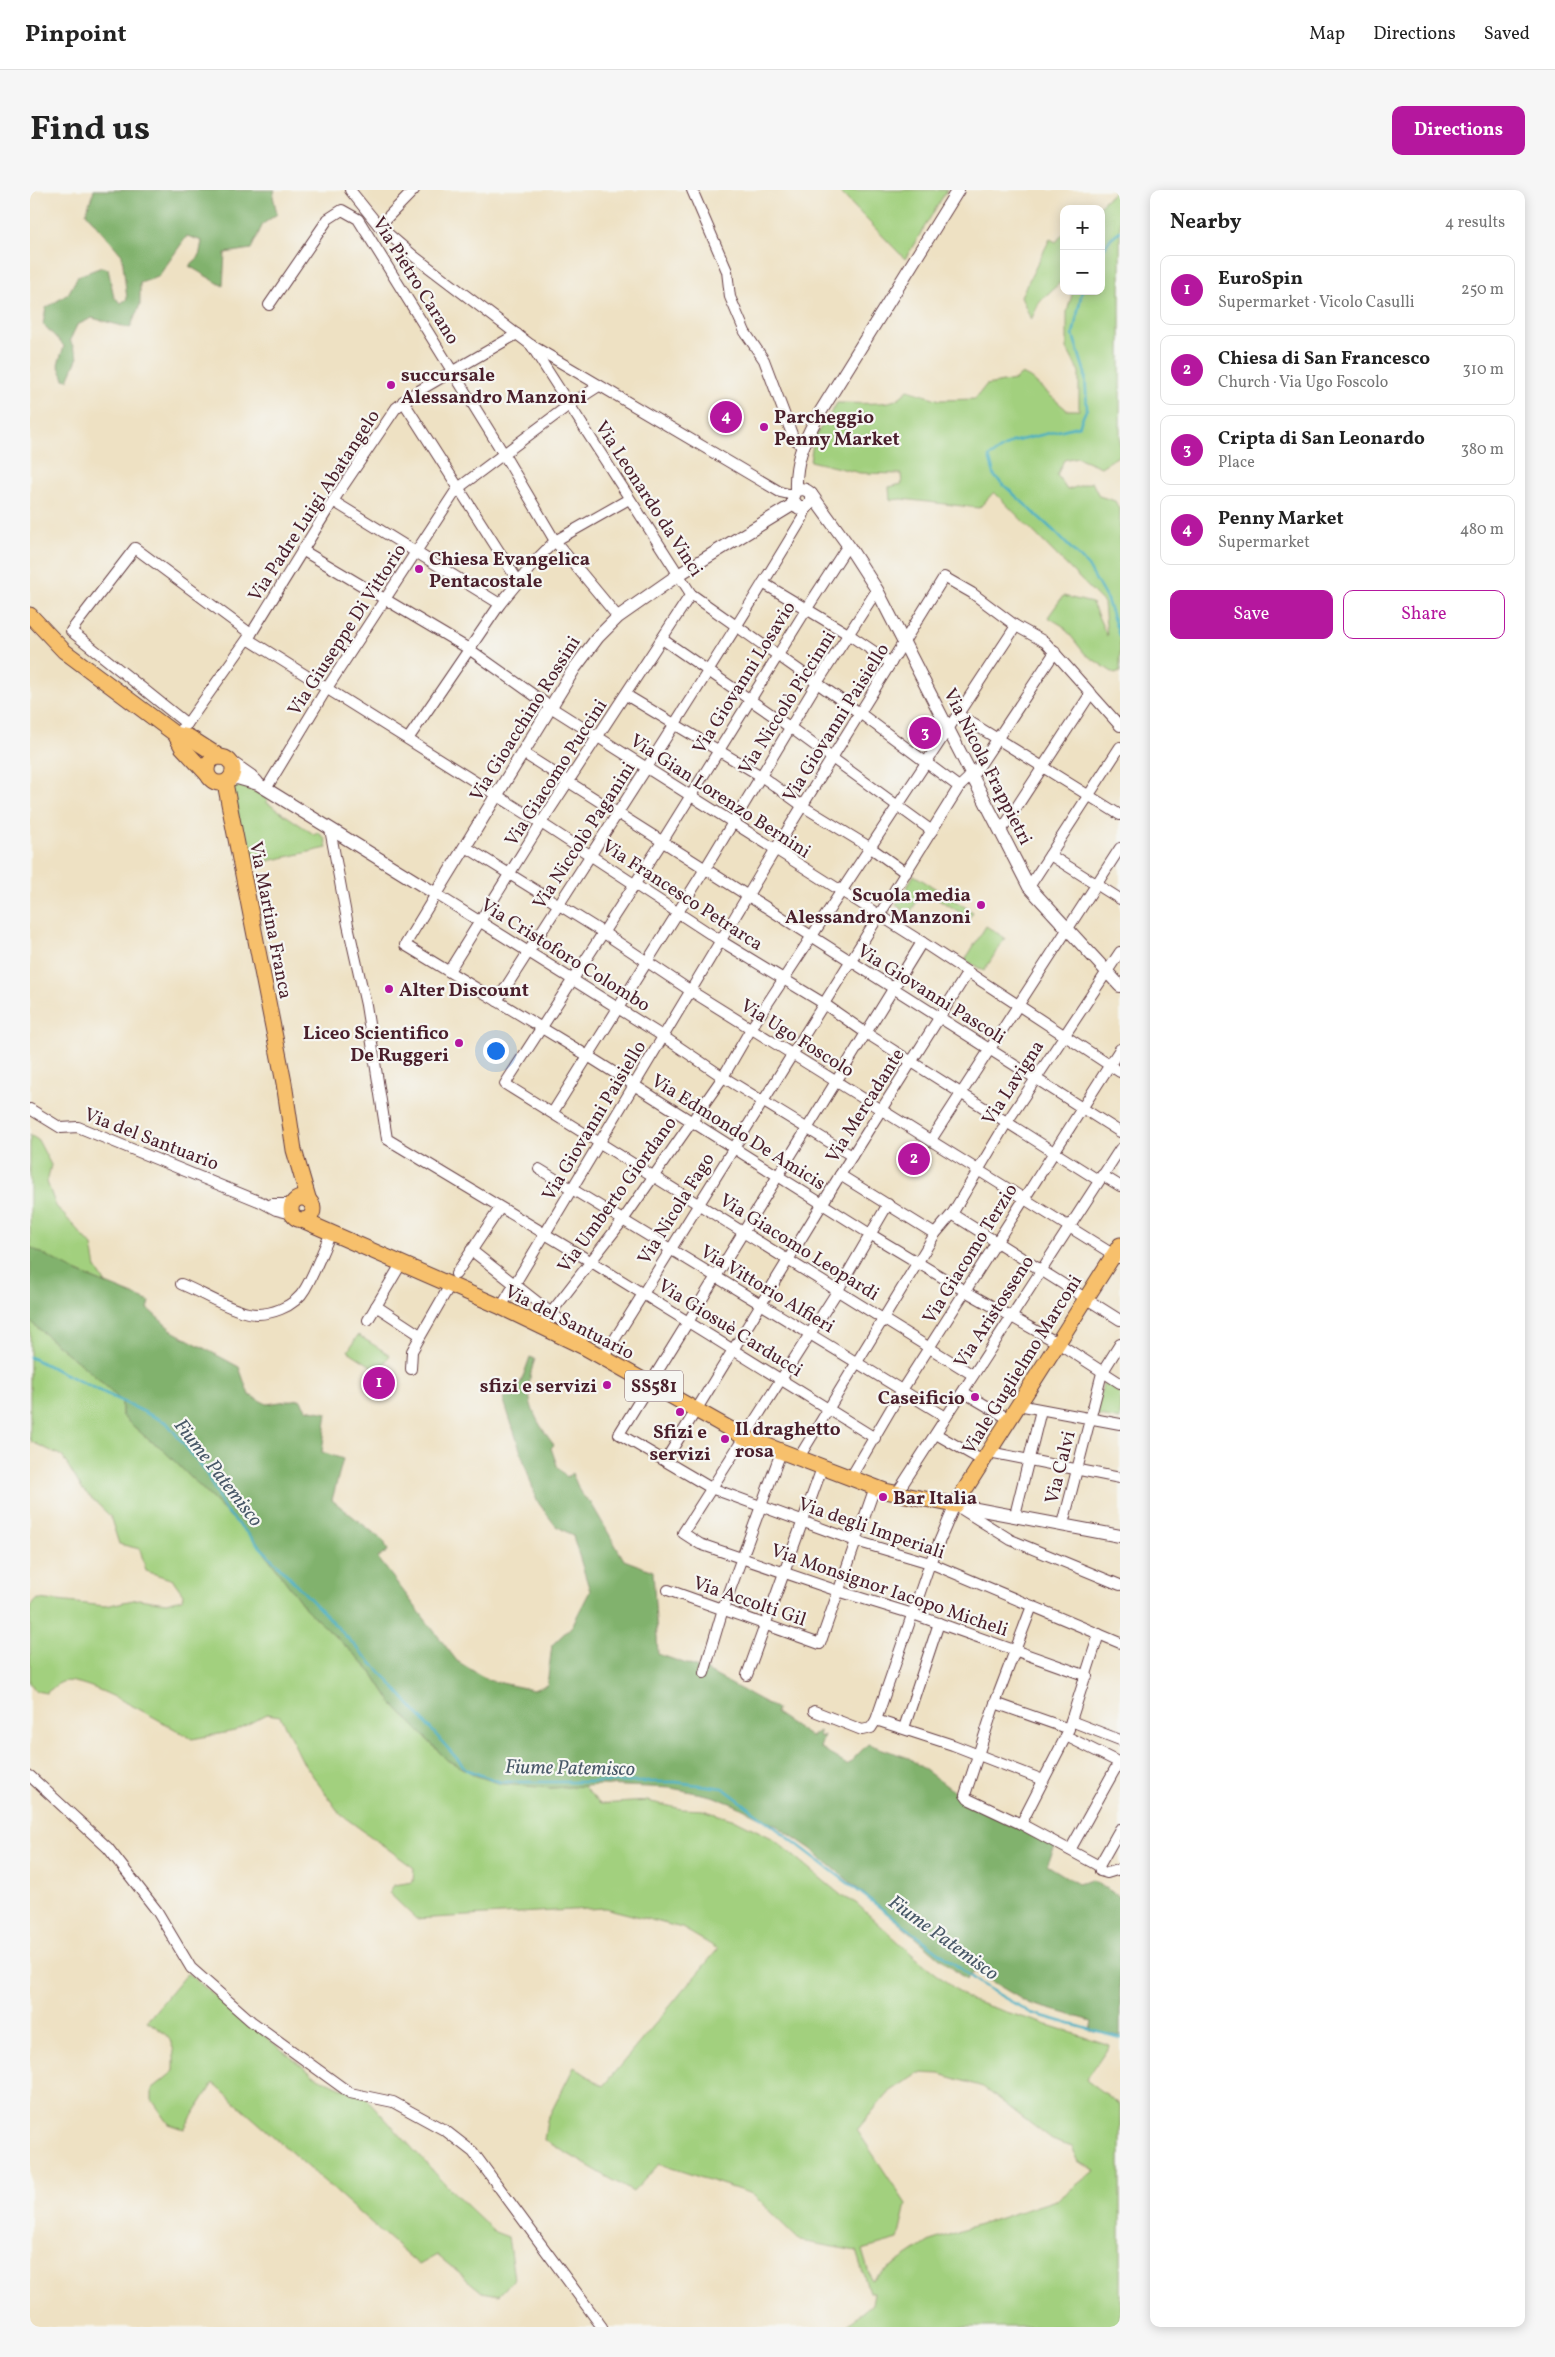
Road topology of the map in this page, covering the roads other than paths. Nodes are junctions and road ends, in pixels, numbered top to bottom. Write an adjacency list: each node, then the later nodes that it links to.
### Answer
1 (350, 190): 5 (street)
2 (414, 190): 5 (street)
3 (692, 190): 13 (street)
4 (958, 190): 13 (street)
5 (379, 226): 7 (street)
6 (269, 305): 9 (street, Via Pietro Carano)
7 (517, 334): 8 (street); 9 (street, Via Padre Luigi Abatangelo)
8 (531, 345): 10 (street); 12 (street, Via Leonardo da Vinci)
9 (453, 373): 11 (street, Via Padre Luigi Abatangelo); 14 (street, Via Pietro Carano)
10 (599, 386): 12 (street, Via Giuseppe Di Vittorio); 16 (street)
11 (403, 401): 15 (street); 18 (street, Via Padre Luigi Abatangelo)
12 (569, 405): 14 (street, Via Giuseppe Di Vittorio); 17 (street, Via Leonardo da Vinci)
13 (802, 447): 16 (street)
14 (503, 453): 15 (street, Via Giuseppe Di Vittorio); 19 (street, Via Pietro Carano)
15 (458, 488): 22 (street, Via Giuseppe Di Vittorio); 24 (street)
16 (801, 497): 20 (street, Via Nicola Frappietri); 23 (street, Via Gioacchino Rossini); 25 (street, Via Niccolò Paganini)
17 (629, 499): 19 (street); 23 (street, Via Leonardo da Vinci)
18 (333, 502): 21 (street, Via Padre Luigi Abatangelo); 22 (street)
19 (555, 541): 24 (street); 32 (street, Via Pietro Carano)
20 (848, 546): 26 (street, Via Nicola Frappietri); 30 (street, Via Giovanni Losavio)
21 (302, 550): 28 (street, Via Gian Lorenzo Bernini); 36 (street, Via Padre Luigi Abatangelo)
22 (414, 554): 28 (street, Via Giuseppe Di Vittorio); 29 (street)
23 (678, 575): 27 (street, Via Leonardo da Vinci); 32 (street, Via Gioacchino Rossini)
24 (518, 581): 29 (street)
25 (763, 583): 30 (street); 33 (street, Via Niccolò Paganini)
26 (876, 590): 35 (street, Via Niccolò Piccinni); 38 (street, Via Nicola Frappietri)
27 (691, 594): 33 (street, Via Leonardo da Vinci); 37 (street, Via Giacomo Puccini)
28 (386, 598): 39 (street, Via Gian Lorenzo Bernini); 45 (street, Via Giuseppe Di Vittorio)
29 (500, 604): 39 (street)
30 (806, 610): 35 (street); 41 (street, Via Giovanni Losavio)
31 (30, 615): 55 (main road, Via Martina Franca)
32 (618, 617): 49 (street, Via Gioacchino Rossini)
33 (737, 625): 41 (street, Via Leonardo da Vinci); 43 (street, Via Niccolò Paganini)
34 (1016, 626): 38 (street, Via Giovanni Paisiello); 40 (street); 51 (street, Via Umberto Giordano)
35 (848, 634): 42 (street); 44 (street, Via Niccolò Piccinni)
36 (250, 637): 45 (street, Via Francesco Petrarca); 55 (street, Via Padre Luigi Abatangelo); 55 (street, Via Francesco Petrarca)
37 (662, 639): 43 (street); 47 (street, Via Giacomo Puccini)
38 (904, 644): 42 (street, Via Giovanni Paisiello); 56 (street, Via Nicola Frappietri)
39 (469, 649): 49 (street, Via Gian Lorenzo Bernini); 59 (street)
40 (1055, 652): 46 (street); 58 (street, Via Nicola Fago)
41 (778, 654): 44 (street, Via Leonardo da Vinci); 48 (street, Via Giovanni Losavio)
42 (891, 663): 50 (street, Via Giovanni Paisiello)
43 (708, 670): 48 (street); 52 (street, Via Niccolò Paganini)
44 (817, 683): 50 (street, Via Leonardo da Vinci); 54 (street, Via Niccolò Piccinni)
45 (327, 688): 59 (street, Via Francesco Petrarca); 72 (street, Via Giuseppe Di Vittorio)
46 (1091, 693): 53 (street); 66 (street)
47 (626, 695): 52 (street); 57 (street, Via Giacomo Puccini)
48 (750, 699): 54 (street); 61 (street, Via Giovanni Losavio)
49 (552, 708): 57 (street, Via Gian Lorenzo Bernini); 62 (street, Via Gioacchino Rossini)
50 (861, 714): 64 (street, Via Giovanni Paisiello); 65 (street, Via Leonardo da Vinci)
51 (959, 714): 56 (street, Via Umberto Giordano); 58 (street)
52 (674, 724): 61 (street); 67 (street, Via Niccolò Paganini)
53 (1120, 726)
54 (791, 728): 64 (street); 69 (street, Via Niccolò Piccinni)
55 (181, 729): 63 (main road, Via Martina Franca); 70 (main road, Via Martina Franca)
56 (949, 730): 65 (street, Via Umberto Giordano); 68 (street, Via Nicola Frappietri)
57 (599, 738): 67 (street, Via Gian Lorenzo Bernini); 71 (street, Via Giacomo Puccini)
58 (999, 738): 66 (street); 68 (street, Via Nicola Fago)
59 (408, 739): 74 (street, Via Francesco Petrarca)
60 (1120, 747): 76 (street)
61 (718, 750): 69 (street); 75 (street, Via Giovanni Losavio)
62 (523, 753): 71 (street, Via Giovanni Pascoli); 74 (street, Via Gioacchino Rossini)
63 (226, 759): 70 (main road); 70 (main road); 72 (street, Via Cristoforo Colombo)
64 (833, 759): 77 (street, Via Giovanni Paisiello); 78 (street)
65 (926, 764): 73 (street, Via Leonardo da Vinci); 78 (street, Via Umberto Giordano)
66 (1043, 765): 76 (street); 84 (street)
67 (647, 768): 75 (street, Via Gian Lorenzo Bernini); 79 (street, Via Niccolò Paganini)
68 (971, 774): 73 (street, Via Nicola Fago); 84 (street, Via Nicola Frappietri)
69 (761, 776): 77 (street); 82 (street, Via Niccolò Piccinni)
70 (218, 779): 72 (street, Via Cristoforo Colombo); 175 (main road, Via Martina Franca)
71 (568, 783): 79 (street, Via Giovanni Pascoli); 81 (street, Via Giacomo Puccini)
72 (262, 787): 83 (street, Via Cristoforo Colombo)
73 (959, 787): 85 (street, Via Nicola Fago)
74 (496, 795): 81 (street, Via Francesco Petrarca); 87 (street, Via Gioacchino Rossini)
75 (690, 796): 82 (street, Via Gian Lorenzo Bernini); 86 (street, Via Giovanni Losavio)
76 (1088, 796): 80 (street); 92 (street)
77 (804, 807): 88 (street); 90 (street, Via Giovanni Paisiello)
78 (898, 808): 85 (street); 88 (street, Via Umberto Giordano)
79 (618, 814): 86 (street, Via Giovanni Pascoli); 91 (street, Via Niccolò Paganini)
80 (1120, 814)
81 (541, 823): 91 (street, Via Francesco Petrarca); 94 (street, Via Giacomo Puccini)
82 (733, 823): 90 (street, Via Gian Lorenzo Bernini); 93 (street, Via Niccolò Piccinni)
83 (330, 829): 100 (street, Via Cristoforo Colombo); 176 (street, Via Giosuè Carducci)
84 (1001, 831): 98 (street, Via Nicola Frappietri)
85 (932, 832): 95 (street, Via Nicola Fago)
86 (662, 842): 93 (street, Via Giovanni Pascoli); 96 (street, Via Giovanni Losavio)
87 (466, 847): 94 (street, Via Ugo Foscolo); 100 (street, Via Gioacchino Rossini)
88 (872, 848): 95 (street); 99 (street, Via Umberto Giordano)
89 (1120, 848): 97 (street)
90 (775, 850): 99 (street, Via Gian Lorenzo Bernini); 101 (street, Via Giovanni Paisiello)
91 (590, 855): 96 (street, Via Francesco Petrarca); 103 (street, Via Niccolò Paganini)
92 (1050, 855): 97 (street); 98 (street)
93 (705, 870): 101 (street, Via Giovanni Pascoli); 104 (street, Via Niccolò Piccinni)
94 (510, 873): 103 (street, Via Ugo Foscolo); 106 (street, Via Giacomo Puccini)
95 (906, 873): 105 (street, Via Nicola Fago)
96 (635, 883): 104 (street, Via Francesco Petrarca); 108 (street, Via Giovanni Losavio)
97 (1096, 883): 102 (street); 107 (street)
98 (1029, 887): 107 (street, Via Nicola Frappietri)
99 (841, 893): 105 (street, Via Gian Lorenzo Bernini); 109 (street, Via Umberto Giordano)
100 (436, 894): 106 (street, Via Cristoforo Colombo); 112 (street, Via Gioacchino Rossini)
101 (748, 897): 109 (street, Via Giovanni Pascoli); 110 (street, Via Giovanni Paisiello)
102 (1120, 898)
103 (559, 905): 108 (street, Via Ugo Foscolo); 113 (street, Via Niccolò Paganini)
104 (678, 913): 110 (street, Via Francesco Petrarca); 116 (street, Via Niccolò Piccinni)
105 (879, 916): 111 (street, Via Gian Lorenzo Bernini); 115 (street, Via Nicola Fago)
106 (479, 922): 113 (street, Via Cristoforo Colombo); 117 (street, Via Giacomo Puccini)
107 (1067, 928): 119 (street, Via Nicola Frappietri); 127 (street)
108 (604, 933): 116 (street, Via Ugo Foscolo); 120 (street, Via Giovanni Losavio)
109 (812, 938): 115 (street, Via Giovanni Pascoli); 121 (street, Via Umberto Giordano)
110 (721, 941): 121 (street, Via Francesco Petrarca); 124 (street, Via Giovanni Paisiello)
111 (922, 942): 118 (street, Via Gian Lorenzo Bernini); 123 (street)
112 (405, 945): 117 (street, Via Edmondo De Amicis)
113 (528, 952): 120 (street, Via Cristoforo Colombo); 125 (street, Via Niccolò Paganini)
114 (1120, 952): 119 (street, Via Lavigna)
115 (851, 962): 123 (street, Via Giovanni Pascoli); 126 (street, Via Nicola Fago)
116 (647, 963): 124 (street, Via Ugo Foscolo); 128 (street, Via Niccolò Piccinni)
117 (449, 971): 125 (street, Via Edmondo De Amicis)
118 (968, 972): 127 (street, Via Gian Lorenzo Bernini); 129 (street, Via Mercadante)
119 (1106, 973): 122 (street, Via Nicola Frappietri); 133 (street, Via Lavigna)
120 (574, 980): 128 (street, Via Cristoforo Colombo); 130 (street, Via Giovanni Losavio)
121 (784, 980): 126 (street, Via Francesco Petrarca); 131 (street, Via Umberto Giordano)
122 (1120, 986)
123 (893, 990): 129 (street, Via Giovanni Pascoli); 132 (street)
124 (691, 991): 131 (street, Via Ugo Foscolo); 134 (street, Via Giovanni Paisiello)
125 (498, 1001): 130 (street, Via Edmondo De Amicis)
126 (822, 1004): 132 (street, Via Francesco Petrarca); 137 (street, Via Nicola Fago)
127 (1018, 1004): 133 (street, Via Gian Lorenzo Bernini); 136 (street)
128 (618, 1009): 134 (street, Via Cristoforo Colombo); 138 (street, Via Niccolò Piccinni)
129 (940, 1018): 136 (street, Via Giovanni Pascoli); 139 (street, Via Mercadante)
130 (541, 1027): 138 (street, Via Edmondo De Amicis); 145 (street, Via Giovanni Losavio)
131 (752, 1027): 137 (street, Via Ugo Foscolo); 142 (street, Via Umberto Giordano)
132 (866, 1033): 139 (street, Via Francesco Petrarca); 144 (street)
133 (1064, 1034): 140 (street, Via Gian Lorenzo Bernini); 143 (street, Via Lavigna)
134 (664, 1037): 142 (street, Via Cristoforo Colombo); 146 (street, Via Giovanni Paisiello)
135 (1120, 1049): 140 (street, Via Giacomo Terzio)
136 (990, 1050): 143 (street, Via Giovanni Pascoli); 147 (street)
137 (792, 1054): 144 (street, Via Ugo Foscolo); 148 (street, Via Nicola Fago)
138 (588, 1056): 146 (street, Via Edmondo De Amicis); 152 (street, Via Niccolò Piccinni)
139 (912, 1061): 147 (street, Via Francesco Petrarca); 150 (street, Via Mercadante)
140 (1110, 1065): 141 (street, Via Gian Lorenzo Bernini); 151 (street, Via Giacomo Terzio)
141 (1120, 1072)
142 (722, 1076): 148 (street, Via Cristoforo Colombo); 153 (street, Via Umberto Giordano)
143 (1036, 1079): 151 (street, Via Giovanni Pascoli); 154 (street, Via Lavigna)
144 (835, 1082): 150 (street, Via Ugo Foscolo); 155 (street)
145 (505, 1084): 152 (street, Via Giacomo Leopardi)
146 (633, 1086): 153 (street, Via Edmondo De Amicis); 158 (street, Via Giovanni Paisiello)
147 (961, 1092): 154 (street, Via Francesco Petrarca); 157 (street)
148 (762, 1101): 155 (street, Via Cristoforo Colombo); 159 (street, Via Nicola Fago)
149 (30, 1109): 175 (street, Via del Santuario)
150 (882, 1109): 157 (street, Via Ugo Foscolo); 162 (street, Via Mercadante)
151 (1083, 1109): 156 (street, Via Giovanni Pascoli); 161 (street, Via Giacomo Terzio)
152 (553, 1112): 158 (street, Via Giacomo Leopardi)
153 (691, 1122): 159 (street, Via Edmondo De Amicis); 165 (street, Via Umberto Giordano)
154 (1007, 1122): 161 (street, Via Francesco Petrarca); 164 (street, Via Lavigna)
155 (807, 1127): 162 (street, Via Cristoforo Colombo); 166 (street)
156 (1120, 1132)
157 (931, 1140): 164 (street, Via Ugo Foscolo)
158 (600, 1142): 165 (street, Via Giacomo Leopardi); 170 (street, Via Giovanni Paisiello)
159 (734, 1148): 166 (street, Via Edmondo De Amicis); 172 (street, Via Nicola Fago)
160 (1120, 1149): 168 (street, Via Aristosseno)
161 (1054, 1152): 168 (street, Via Francesco Petrarca); 171 (street, Via Giacomo Terzio)
162 (852, 1156): 167 (street, Via Mercadante)
163 (538, 1169): 170 (street, Via Vittorio Alfieri)
164 (977, 1171): 171 (street, Via Ugo Foscolo); 177 (street, Via Lavigna)
165 (654, 1174): 172 (street, Via Giacomo Leopardi); 178 (street, Via Umberto Giordano)
166 (778, 1176): 173 (street, Via Edmondo De Amicis); 180 (street)
167 (840, 1176): 173 (street, Via Mercadante); 174 (street)
168 (1100, 1178): 169 (street, Via Francesco Petrarca); 179 (street, Via Aristosseno)
169 (1120, 1186)
170 (572, 1189): 178 (street, Via Vittorio Alfieri); 182 (street, Via Giovanni Paisiello)
171 (1022, 1200): 179 (street, Via Ugo Foscolo); 185 (street, Via Giacomo Terzio)
172 (699, 1204): 180 (street, Via Giacomo Leopardi); 188 (street, Via Nicola Fago)
173 (823, 1204): 183 (street, Via Edmondo De Amicis); 190 (street, Via Mercadante)
174 (888, 1204): 183 (street); 184 (street)
175 (300, 1208): 181 (main road, Via del Santuario / SS581); 186 (main road, Via del Santuario / SS581)
176 (500, 1208): 182 (street, Via Giosuè Carducci); 187 (street)
177 (952, 1214): 184 (street, Via Lavigna); 185 (street)
178 (623, 1220): 188 (street, Via Vittorio Alfieri); 191 (street, Via Umberto Giordano)
179 (1068, 1228): 189 (street, Via Ugo Foscolo); 194 (street, Via Aristosseno)
180 (743, 1232): 190 (street, Via Giacomo Leopardi); 195 (street)
181 (331, 1233): 186 (main road, Via del Santuario / SS581); 198 (street)
182 (543, 1234): 191 (street, Via Giosuè Carducci); 197 (street, Via Giovanni Paisiello)
183 (870, 1234): 192 (street, Via Edmondo De Amicis); 199 (street)
184 (935, 1234): 192 (street, Via Lavigna)
185 (997, 1241): 194 (street); 200 (street, Via Giacomo Terzio)
186 (360, 1246): 193 (main road, Via del Santuario / SS581)
187 (471, 1250): 196 (street); 197 (street)
188 (670, 1250): 195 (street, Via Vittorio Alfieri); 201 (street, Via Nicola Fago)
189 (1118, 1253): 202 (main road, Viale Guglielmo Marconi)
190 (789, 1260): 199 (street, Via Giacomo Leopardi); 203 (street, Via Mercadante)
191 (590, 1261): 201 (street, Via Giosuè Carducci); 206 (street, Via Umberto Giordano)
192 (917, 1262): 200 (street, Via Edmondo De Amicis); 208 (street, Via Lavigna)
193 (401, 1264): 196 (main road, Via del Santuario / SS581); 204 (street)
194 (1042, 1269): 202 (street); 207 (street, Via Aristosseno)
195 (716, 1278): 203 (street, Via Vittorio Alfieri); 211 (street)
196 (453, 1279): 205 (main road, Via del Santuario / SS581); 214 (street)
197 (516, 1283): 205 (street, Via Giovanni Paisiello); 206 (street)
198 (181, 1284)
199 (838, 1290): 208 (street, Via Giacomo Leopardi); 213 (street)
200 (965, 1291): 207 (street, Via Edmondo De Amicis); 217 (street, Via Giacomo Terzio)
201 (642, 1293): 211 (street, Via Giosuè Carducci); 220 (street, Via Nicola Fago)
202 (1086, 1297): 210 (street); 215 (main road, Viale Guglielmo Marconi)
203 (762, 1305): 213 (street, Via Vittorio Alfieri); 219 (street, Via Mercadante)
204 (376, 1306): 209 (street); 214 (street)
205 (501, 1308): 212 (main road, Via del Santuario / SS581)
206 (551, 1312): 212 (street, Via Umberto Giordano); 218 (street)
207 (1012, 1316): 215 (street, Via Edmondo De Amicis); 224 (street, Via Aristosseno)
208 (883, 1318): 217 (street, Via Giacomo Leopardi); 221 (street, Via Lavigna)
209 (368, 1320)
210 (1120, 1320)
211 (689, 1323): 219 (street, Via Giosuè Carducci); 226 (street)
212 (540, 1327): 218 (main road, Via del Santuario / SS581)
213 (810, 1334): 221 (street, Via Vittorio Alfieri); 225 (street)
214 (420, 1335): 222 (street)
215 (1058, 1343): 223 (street, Via Edmondo De Amicis); 230 (main road, Viale Guglielmo Marconi)
216 (1120, 1344): 223 (street, Via Calvi)
217 (930, 1347): 224 (street, Via Giacomo Leopardi); 228 (street, Via Giacomo Terzio)
218 (586, 1348): 220 (main road, Via del Santuario / SS581)
219 (733, 1351): 225 (street, Via Giosuè Carducci); 233 (street, Via Mercadante)
220 (603, 1358): 226 (main road, Via del Santuario / SS581)
221 (857, 1362): 228 (street, Via Vittorio Alfieri); 231 (street, Via Lavigna)
222 (411, 1369)
223 (1102, 1373): 227 (street, Via Edmondo De Amicis); 235 (street, Via Calvi)
224 (973, 1375): 229 (street, Via Aristosseno)
225 (782, 1379): 231 (street, Via Giosuè Carducci); 239 (street)
226 (649, 1383): 233 (main road, Via del Santuario / SS581); 244 (street, Via degli Imperiali)
227 (1120, 1383)
228 (902, 1390): 234 (street, Via Vittorio Alfieri); 240 (street, Via Giacomo Terzio)
229 (963, 1392): 234 (street, Via Aristosseno); 236 (street)
230 (1018, 1405): 232 (street); 236 (main road, Viale Guglielmo Marconi)
231 (829, 1409): 240 (street, Via Giosuè Carducci); 243 (street, Via Lavigna)
232 (1041, 1410): 235 (street); 245 (street)
233 (698, 1411): 239 (main road, Via del Santuario / SS581); 244 (street, Via Mercadante)
234 (946, 1417): 238 (street, Via Aristosseno)
235 (1089, 1418): 237 (street); 247 (street, Via Calvi)
236 (1009, 1419): 242 (main road, Viale Guglielmo Marconi)
237 (1120, 1424)
238 (936, 1434): 242 (street); 252 (street, Via Aristosseno)
239 (744, 1437): 241 (main road, Via del Santuario / SS581); 251 (street)
240 (875, 1438): 248 (street, Via Giacomo Terzio)
241 (781, 1452): 243 (main road, Via del Santuario / SS581); 254 (street)
242 (986, 1456): 245 (street); 253 (main road, Viale Guglielmo Marconi)
243 (798, 1459): 246 (main road, Via del Santuario / SS581)
244 (665, 1461): 251 (street, Via degli Imperiali)
245 (1029, 1461): 247 (street); 255 (street)
246 (822, 1468): 248 (main road, Via del Santuario / SS581); 256 (street)
247 (1076, 1470): 249 (street); 257 (street, Via Calvi)
248 (851, 1477): 250 (main road, Via del Santuario / SS581)
249 (1120, 1478)
250 (875, 1487): 252 (main road, Via del Santuario / SS581); 259 (street)
251 (711, 1488): 254 (street, Via degli Imperiali); 260 (street, Via Monsignor Iacopo Micheli)
252 (897, 1493): 253 (main road, Via del Santuario / SS581)
253 (955, 1505): 255 (street); 261 (street); 263 (street)
254 (760, 1507): 256 (street, Via degli Imperiali); 260 (street)
255 (1015, 1516): 257 (street)
256 (802, 1522): 259 (street, Via degli Imperiali); 262 (street)
257 (1063, 1524): 258 (street)
258 (1120, 1536)
259 (856, 1541): 261 (street, Via degli Imperiali); 265 (street)
260 (742, 1557): 262 (street, Via Monsignor Iacopo Micheli); 267 (street)
261 (930, 1563): 266 (street, Via degli Imperiali); 268 (street)
262 (784, 1572): 265 (street, Via Monsignor Iacopo Micheli); 269 (street)
263 (1120, 1585)
264 (668, 1590): 267 (street, Via Accolti Gil)
265 (838, 1591): 268 (street, Via Monsignor Iacopo Micheli); 269 (street, Via Accolti Gil)
266 (1032, 1606): 271 (street, Via degli Imperiali); 273 (street)
267 (723, 1609): 269 (street, Via Accolti Gil); 274 (street)
268 (913, 1614): 270 (street, Via Monsignor Iacopo Micheli); 279 (street)
269 (766, 1624): 275 (street)
270 (939, 1624): 273 (street, Via Monsignor Iacopo Micheli); 280 (street)
271 (1099, 1634): 272 (street, Via degli Imperiali); 276 (street)
272 (1120, 1643)
273 (1015, 1651): 276 (street, Via Monsignor Iacopo Micheli); 277 (street)
274 (704, 1673)
275 (747, 1675)
276 (1087, 1676): 281 (street)
277 (995, 1703): 281 (street); 283 (street)
278 (814, 1710): 279 (street)
279 (876, 1720): 280 (street)
280 (904, 1728): 283 (street)
281 (1069, 1729): 282 (street); 284 (street); 286 (street)
282 (1120, 1740)
283 (977, 1755): 286 (street); 287 (street)
284 (1119, 1762): 289 (street)
285 (30, 1776): 292 (street)
286 (1043, 1780): 287 (street)
287 (1021, 1824): 289 (street)
288 (1120, 1830): 290 (street)
289 (1070, 1850): 290 (street)
290 (1099, 1866): 291 (street)
291 (1120, 1869)
292 (602, 2327)

